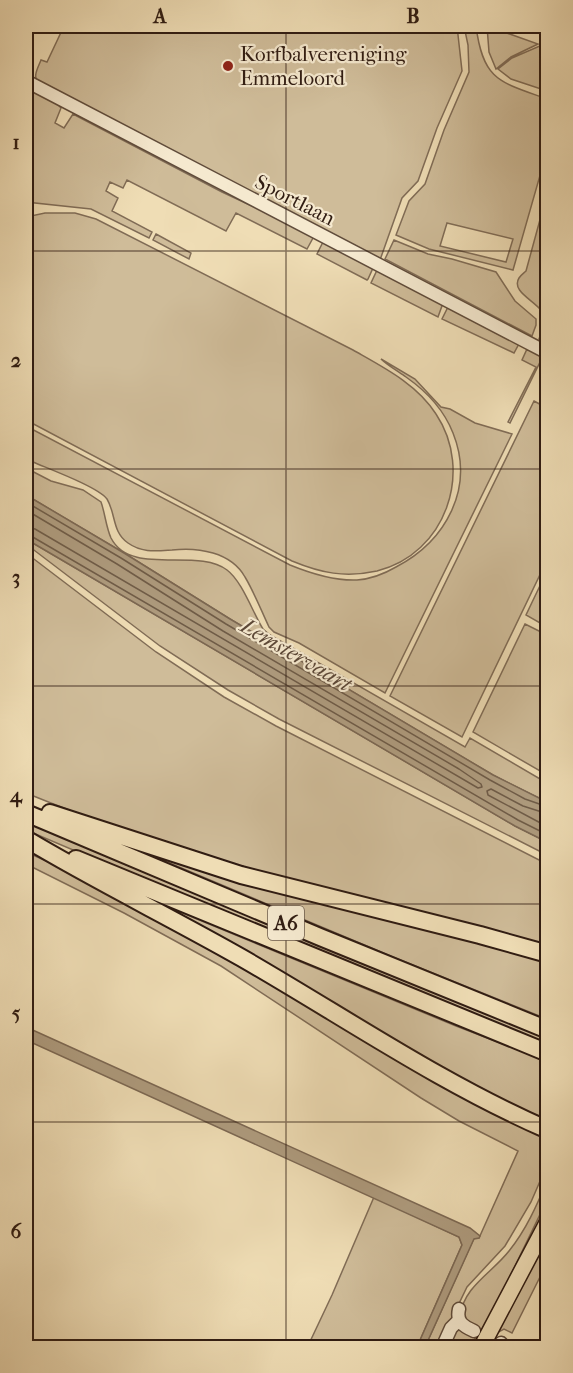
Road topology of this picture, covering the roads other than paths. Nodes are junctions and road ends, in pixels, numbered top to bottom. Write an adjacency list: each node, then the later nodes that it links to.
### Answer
1 (26, 81): 2 (street, Sportlaan)
2 (548, 353)
3 (26, 805): 6 (highway, A6)
4 (26, 813): 7 (highway, A6)
5 (26, 838): 8 (highway, A6); 9 (highway, A6)
6 (548, 954)
7 (548, 1030)
8 (548, 1053)
9 (548, 1130)
10 (548, 1206): 12 (main road)
11 (548, 1221): 12 (main road)
12 (519, 1273): 15 (main road)
13 (474, 1331): 14 (street)
14 (442, 1347)
15 (481, 1347)

